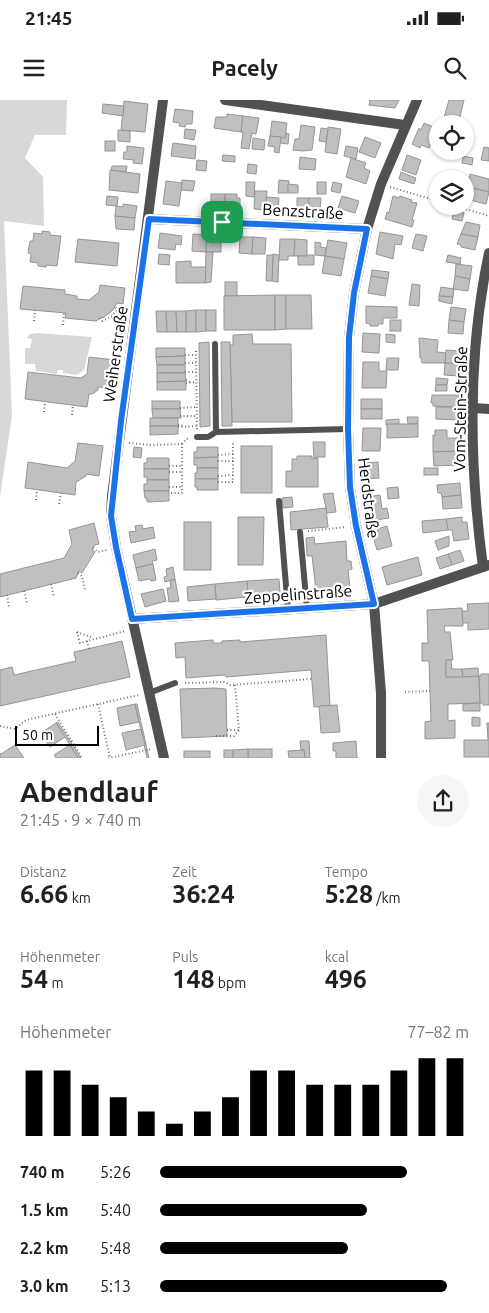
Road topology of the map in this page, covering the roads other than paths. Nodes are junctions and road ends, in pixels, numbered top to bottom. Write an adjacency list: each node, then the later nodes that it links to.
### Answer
1 (163, 100): 5 (street, Weiherstraße)
2 (225, 100): 4 (street)
3 (417, 100): 4 (street, Herdstraße)
4 (405, 125): 6 (street, Herdstraße)
5 (149, 219): 6 (street, Benzstraße); 21 (street, Weiherstraße)
6 (367, 229): 12 (street, Herdstraße)
7 (489, 253): 8 (street, Vom-Stein-Straße)
8 (486, 283): 10 (street, Vom-Stein-Straße)
9 (215, 344): 13 (lane)
10 (472, 408): 11 (street); 17 (street, Vom-Stein-Straße)
11 (489, 409)
12 (348, 429): 13 (lane); 18 (street, Herdstraße)
13 (216, 432): 14 (lane)
14 (197, 437)
15 (279, 501): 20 (lane)
16 (300, 532): 19 (lane)
17 (486, 566): 18 (street, Zeppelinstraße)
18 (374, 604): 19 (street, Zeppelinstraße); 25 (street, Herdstraße)
19 (307, 608): 20 (street, Zeppelinstraße)
20 (288, 610): 21 (street, Zeppelinstraße)
21 (133, 624): 23 (street, Weiherstraße)
22 (175, 683): 23 (lane)
23 (149, 693): 24 (street, Weiherstraße)
24 (164, 758)
25 (381, 758)

